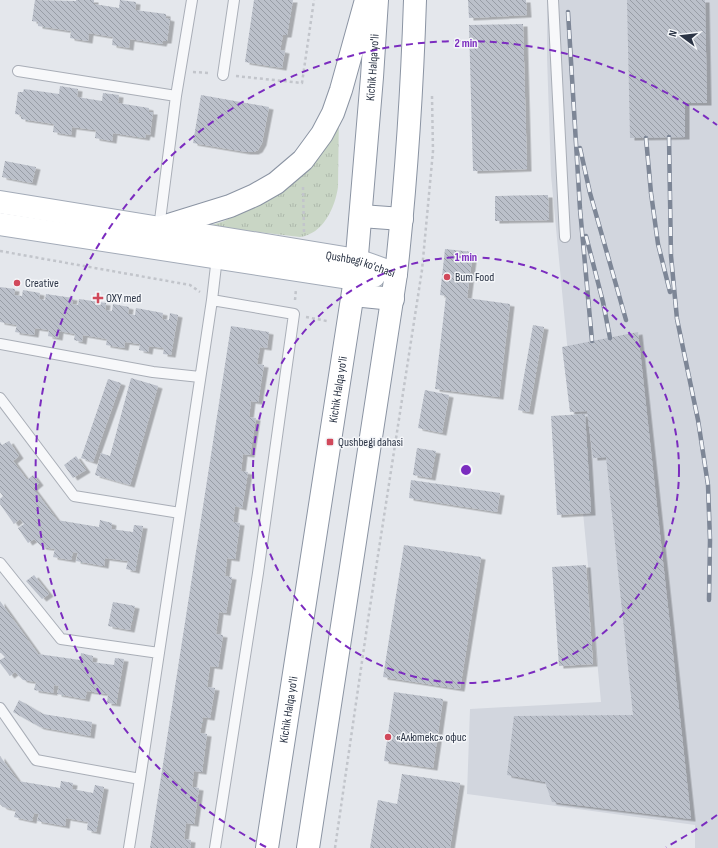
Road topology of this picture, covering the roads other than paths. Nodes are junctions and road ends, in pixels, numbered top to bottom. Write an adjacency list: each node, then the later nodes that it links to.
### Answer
1 (192, 0): 9 (lane)
2 (234, 0): 8 (lane)
3 (366, 0): 14 (main road)
4 (377, 0): 11 (main road, Kichik Halqa yo'li)
5 (415, 0): 12 (main road)
6 (553, 0): 15 (lane)
7 (18, 71): 9 (lane)
8 (223, 75)
9 (176, 96): 14 (lane)
10 (0, 202): 14 (main road, Qushbegi ko'chasi)
11 (361, 216): 12 (main road); 18 (main road, Kichik Halqa yo'li)
12 (402, 219): 17 (main road)
13 (0, 224): 16 (main road, Qushbegi ko'chasi)
14 (159, 228): 18 (main road, Qushbegi ko'chasi)
15 (565, 236)
16 (217, 257): 18 (main road, Qushbegi ko'chasi); 19 (lane)
17 (396, 274): 18 (main road, Qushbegi ko'chasi); 20 (main road)
18 (355, 278): 20 (main road); 31 (main road, Kichik Halqa yo'li)
19 (212, 300): 22 (lane); 30 (lane)
20 (393, 300): 32 (main road)
21 (0, 344): 22 (lane)
22 (200, 378): 24 (lane)
23 (0, 398): 24 (lane)
24 (180, 513): 26 (lane)
25 (0, 563): 26 (lane)
26 (159, 653): 28 (lane)
27 (0, 708): 28 (lane)
28 (140, 779): 29 (lane)
29 (129, 848)
30 (215, 848)
31 (267, 848)
32 (308, 848)

